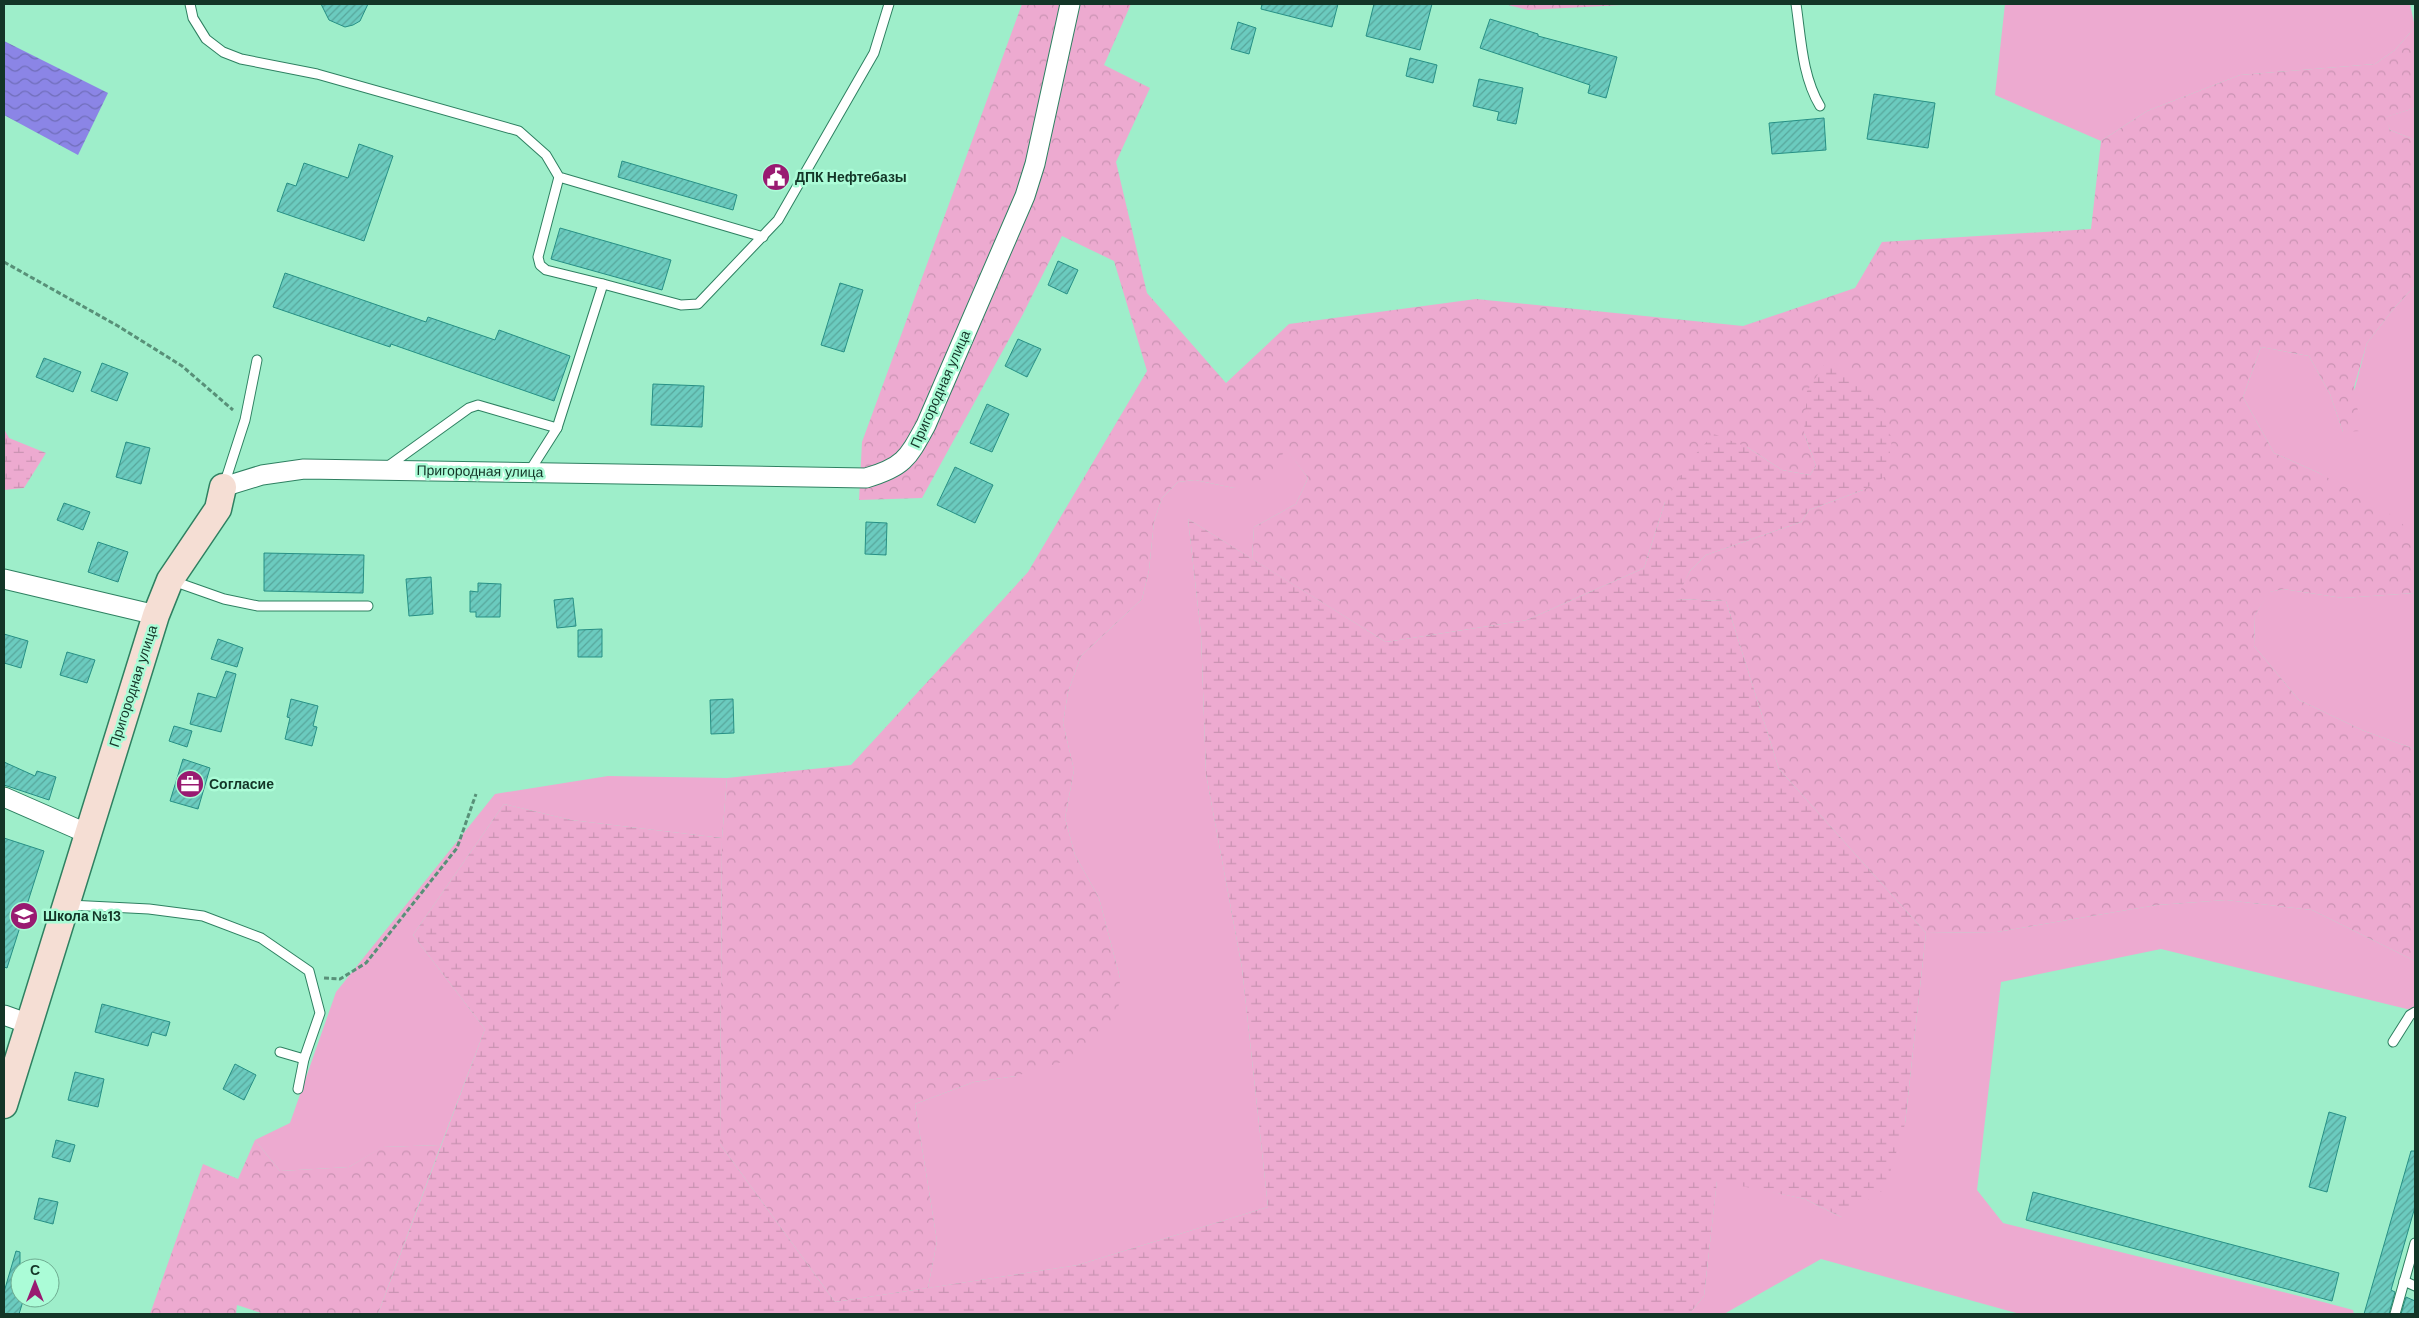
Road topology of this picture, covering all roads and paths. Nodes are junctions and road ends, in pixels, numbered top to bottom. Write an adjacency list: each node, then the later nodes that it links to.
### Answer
1 (190, 4): 6 (lane)
2 (888, 4): 7 (lane)
3 (1070, 4): 14 (street, Пригородная улица)
4 (1796, 4): 5 (lane)
5 (1820, 106)
6 (559, 177): 7 (lane); 9 (lane)
7 (762, 236): 9 (lane)
8 (4, 262): 11 (path)
9 (603, 284): 12 (lane)
10 (258, 360): 11 (lane)
11 (245, 420): 15 (lane)
12 (557, 428): 13 (lane); 14 (lane)
13 (385, 469): 14 (street, Пригородная улица); 15 (street, Пригородная улица)
14 (529, 472)
15 (223, 487): 17 (street, Пригородная улица)
16 (4, 579): 19 (street)
17 (170, 580): 18 (lane); 19 (street, Пригородная улица)
18 (368, 606)
19 (156, 615): 22 (street, Пригородная улица)
20 (476, 794): 24 (path)
21 (4, 797): 22 (street)
22 (88, 829): 23 (street, Пригородная улица)
23 (66, 905): 24 (lane); 27 (street, Пригородная улица)
24 (310, 971): 30 (lane)
25 (2415, 1012): 28 (lane)
26 (4, 1015): 27 (street)
27 (29, 1024): 32 (street, Пригородная улица)
28 (2394, 1042)
29 (280, 1052): 30 (lane)
30 (304, 1059): 31 (lane)
31 (298, 1089)
32 (4, 1105)
33 (2415, 1243): 34 (lane)
34 (2404, 1281): 35 (lane); 36 (lane)
35 (2415, 1286)
36 (2395, 1314)

